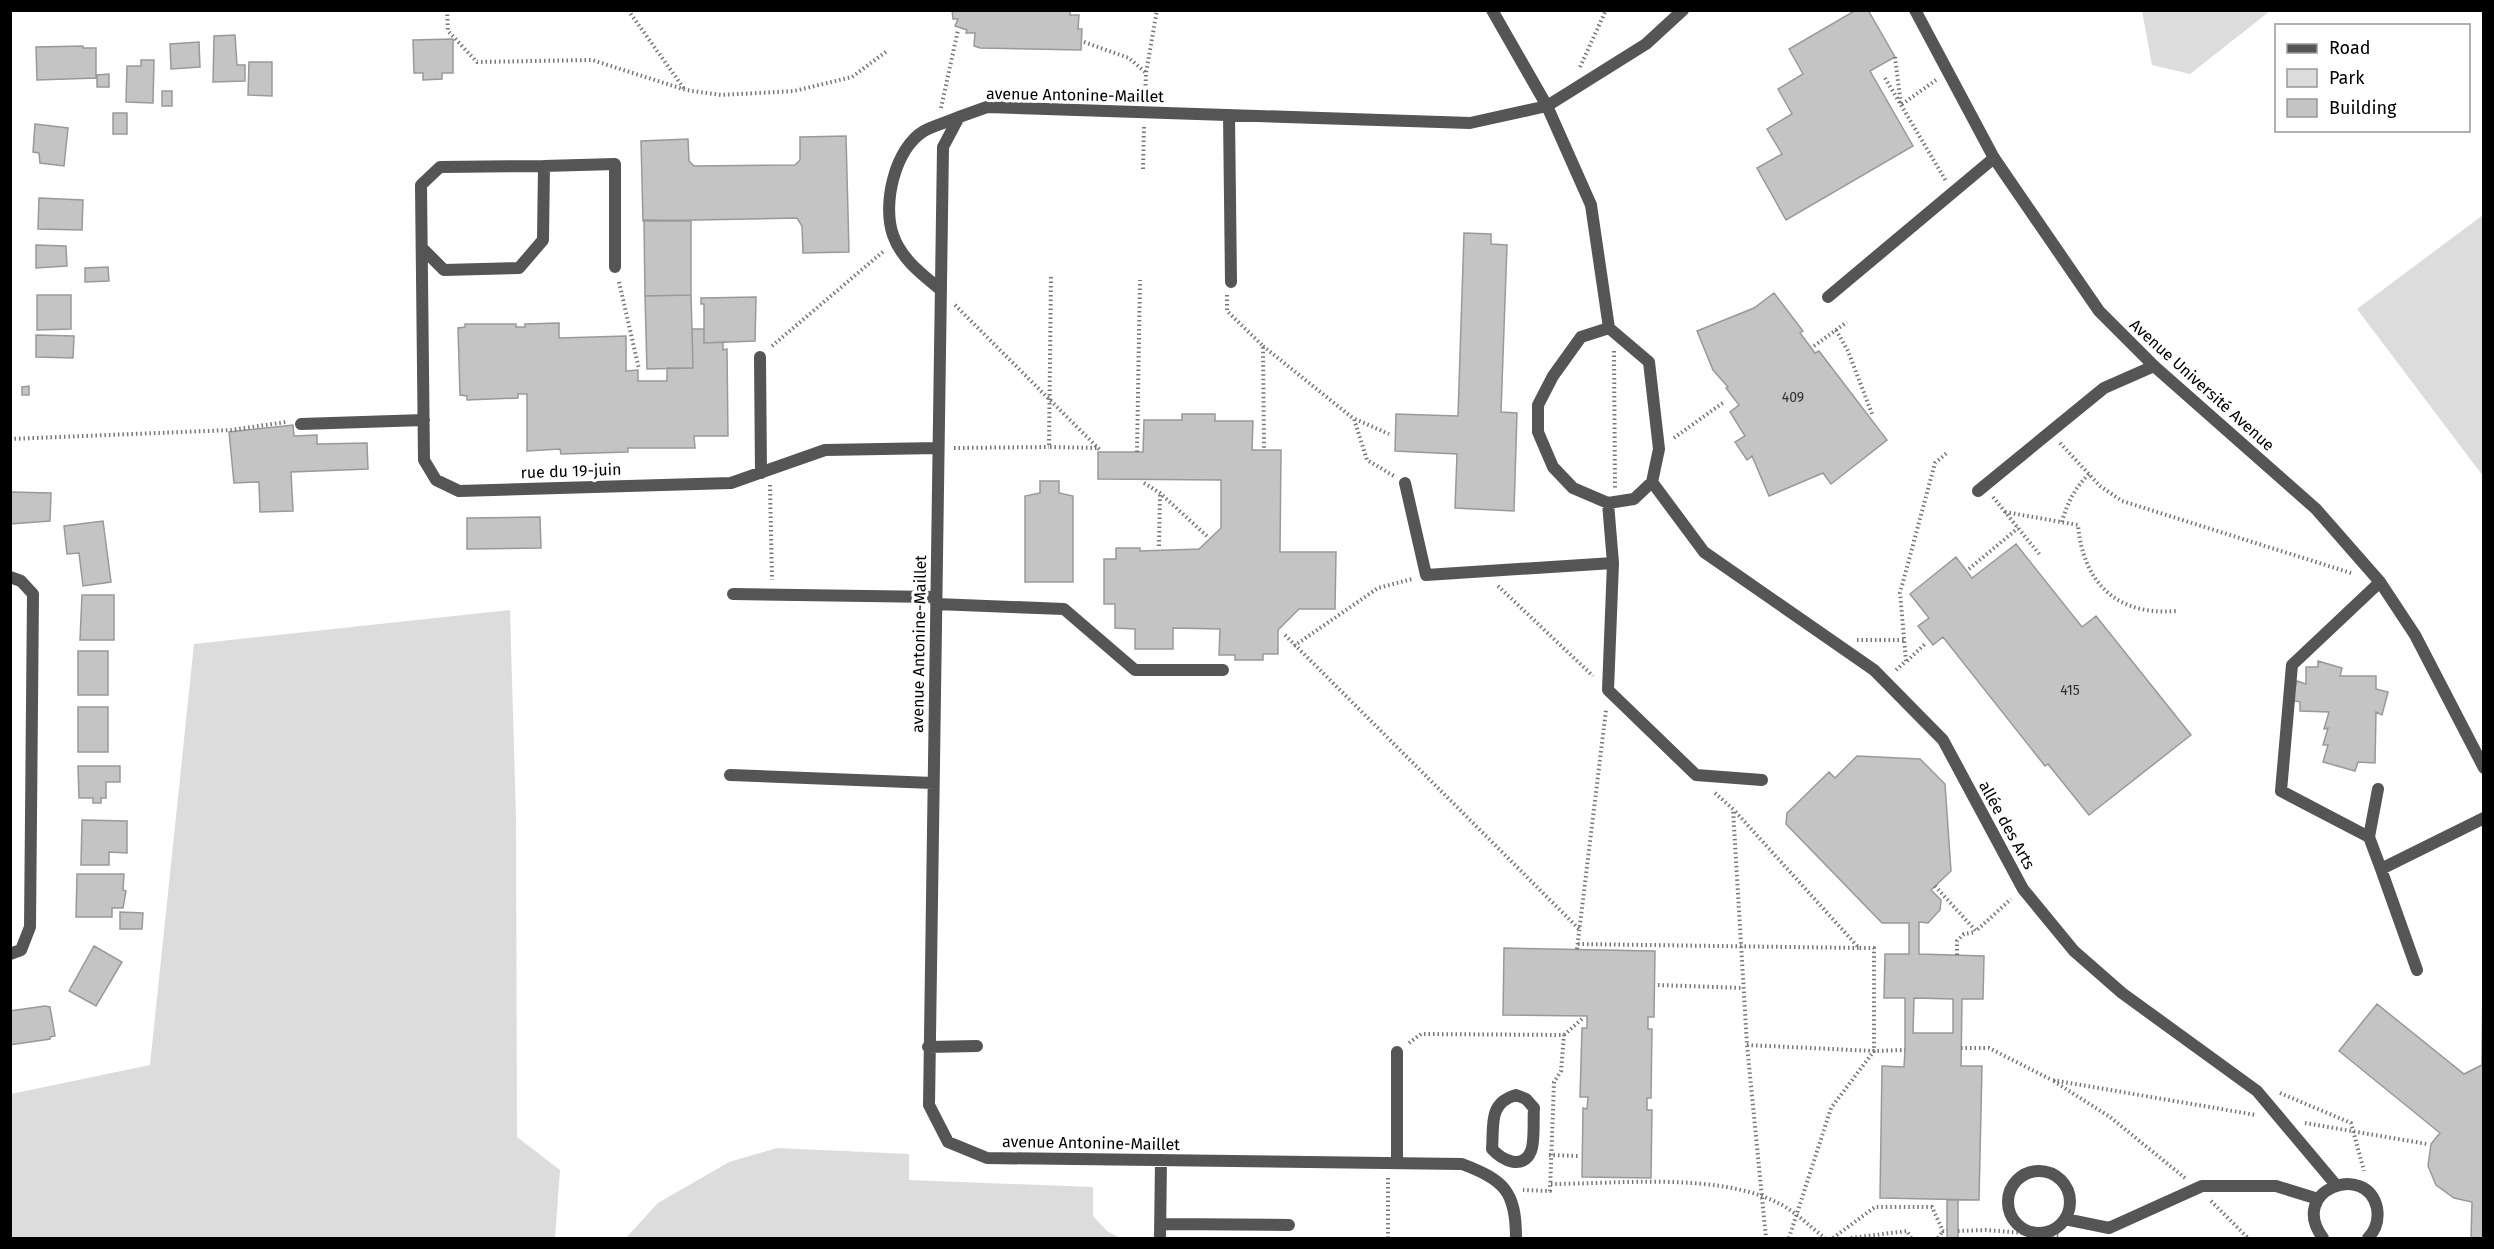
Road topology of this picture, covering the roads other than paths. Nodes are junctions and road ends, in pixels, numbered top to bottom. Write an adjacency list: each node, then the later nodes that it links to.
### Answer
1 (1492, 10): 4 (street)
2 (1683, 10): 4 (street, avenue Antonine-Maillet)
3 (1915, 10): 7 (street, Avenue Université Avenue)
4 (1546, 106): 5 (street, avenue Antonine-Maillet); 14 (street)
5 (1229, 115): 6 (street, avenue Antonine-Maillet); 11 (street)
6 (959, 117): 12 (street, avenue Antonine-Maillet); 12 (street)
7 (1994, 158): 13 (street); 16 (street, Avenue Université Avenue)
8 (544, 166): 9 (street, rue du 19-juin); 9 (street); 10 (street, rue du 19-juin)
9 (422, 248): 17 (street, rue du 19-juin)
10 (615, 267)
11 (1229, 287)
12 (941, 290): 19 (street, avenue Antonine-Maillet)
13 (1827, 297)
14 (1611, 330): 21 (street); 24 (street)
15 (760, 357): 20 (street)
16 (2154, 366): 23 (street); 27 (street, Avenue Université Avenue)
17 (424, 420): 18 (street); 20 (street, rue du 19-juin)
18 (301, 424)
19 (938, 448): 20 (street, rue du 19-juin); 29 (street, avenue Antonine-Maillet)
20 (765, 471)
21 (1652, 482): 24 (street); 48 (street, allée des Arts)
22 (1404, 483): 25 (street)
23 (1981, 488)
24 (1611, 502): 25 (street)
25 (1613, 563): 33 (street)
26 (10, 577): 39 (street)
27 (2380, 582): 31 (street, Avenue Université Avenue); 37 (street)
28 (733, 594): 29 (street)
29 (936, 601): 30 (street); 34 (street, avenue Antonine-Maillet)
30 (1223, 670)
31 (2484, 768)
32 (730, 775): 34 (street)
33 (1761, 780)
34 (933, 783): 42 (street, avenue Antonine-Maillet)
35 (2378, 789): 37 (street)
36 (2484, 818): 38 (street)
37 (2369, 837): 38 (street)
38 (2381, 869): 40 (street)
39 (10, 954)
40 (2417, 970)
41 (978, 1046): 42 (street)
42 (928, 1047): 45 (street, avenue Antonine-Maillet)
43 (1397, 1052): 46 (street)
44 (1501, 1159): 44 (street); 47 (street)
45 (1161, 1160): 46 (street, avenue Antonine-Maillet); 51 (street)
46 (1392, 1163): 47 (street, avenue Antonine-Maillet)
47 (1491, 1175): 54 (street)
48 (2336, 1185): 49 (street); 56 (street)
49 (2318, 1199): 50 (street); 55 (street)
50 (2065, 1219): 50 (street)
51 (1160, 1224): 52 (street); 53 (street)
52 (1289, 1225)
53 (1160, 1239)
54 (1516, 1239)
55 (2324, 1239)
56 (2368, 1239)

